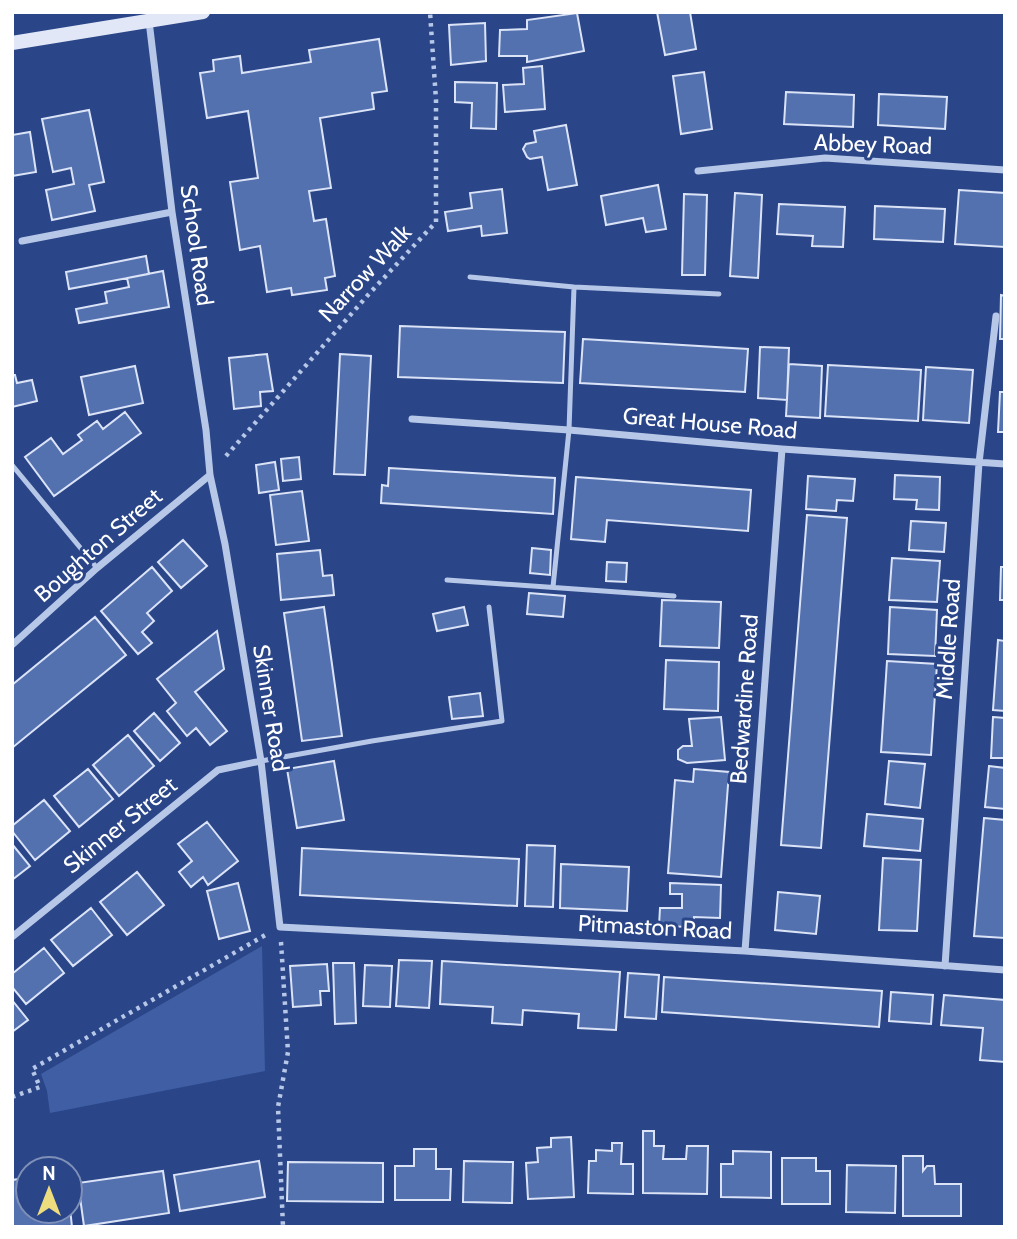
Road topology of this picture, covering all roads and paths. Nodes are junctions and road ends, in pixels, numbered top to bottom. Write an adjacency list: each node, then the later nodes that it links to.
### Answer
1 (203, 12): 3 (main road)
2 (430, 12): 19 (path, Narrow Walk)
3 (149, 21): 4 (main road); 7 (street, School Road)
4 (12, 43)
5 (1005, 170): 6 (street, Abbey Road)
6 (698, 171)
7 (172, 212): 8 (street); 19 (street, School Road)
8 (22, 240)
9 (470, 277): 10 (lane)
10 (574, 287): 11 (lane); 14 (lane)
11 (719, 294)
12 (996, 316): 16 (street, Middle Road)
13 (412, 419): 14 (street, Great House Road)
14 (569, 430): 15 (street, Great House Road); 22 (lane)
15 (782, 449): 16 (street, Great House Road); 29 (street, Bedwardine Road)
16 (979, 463): 17 (street, Great House Road); 30 (street, Middle Road)
17 (1005, 464)
18 (12, 465): 20 (lane)
19 (210, 475): 20 (street, Boughton Street); 26 (street, Skinner Road)
20 (97, 568): 25 (street, Boughton Street)
21 (447, 580): 22 (lane)
22 (553, 587): 23 (lane)
23 (674, 596)
24 (489, 607): 26 (lane)
25 (12, 645)
26 (261, 761): 27 (street, Skinner Road); 28 (street, Skinner Street)
27 (280, 927): 29 (street, Pitmaston Road); 32 (path); 33 (path)
28 (12, 937)
29 (745, 951): 30 (street, Pitmaston Road)
30 (945, 966): 31 (street, Pitmaston Road)
31 (1005, 970)
32 (12, 1097)
33 (283, 1227)

